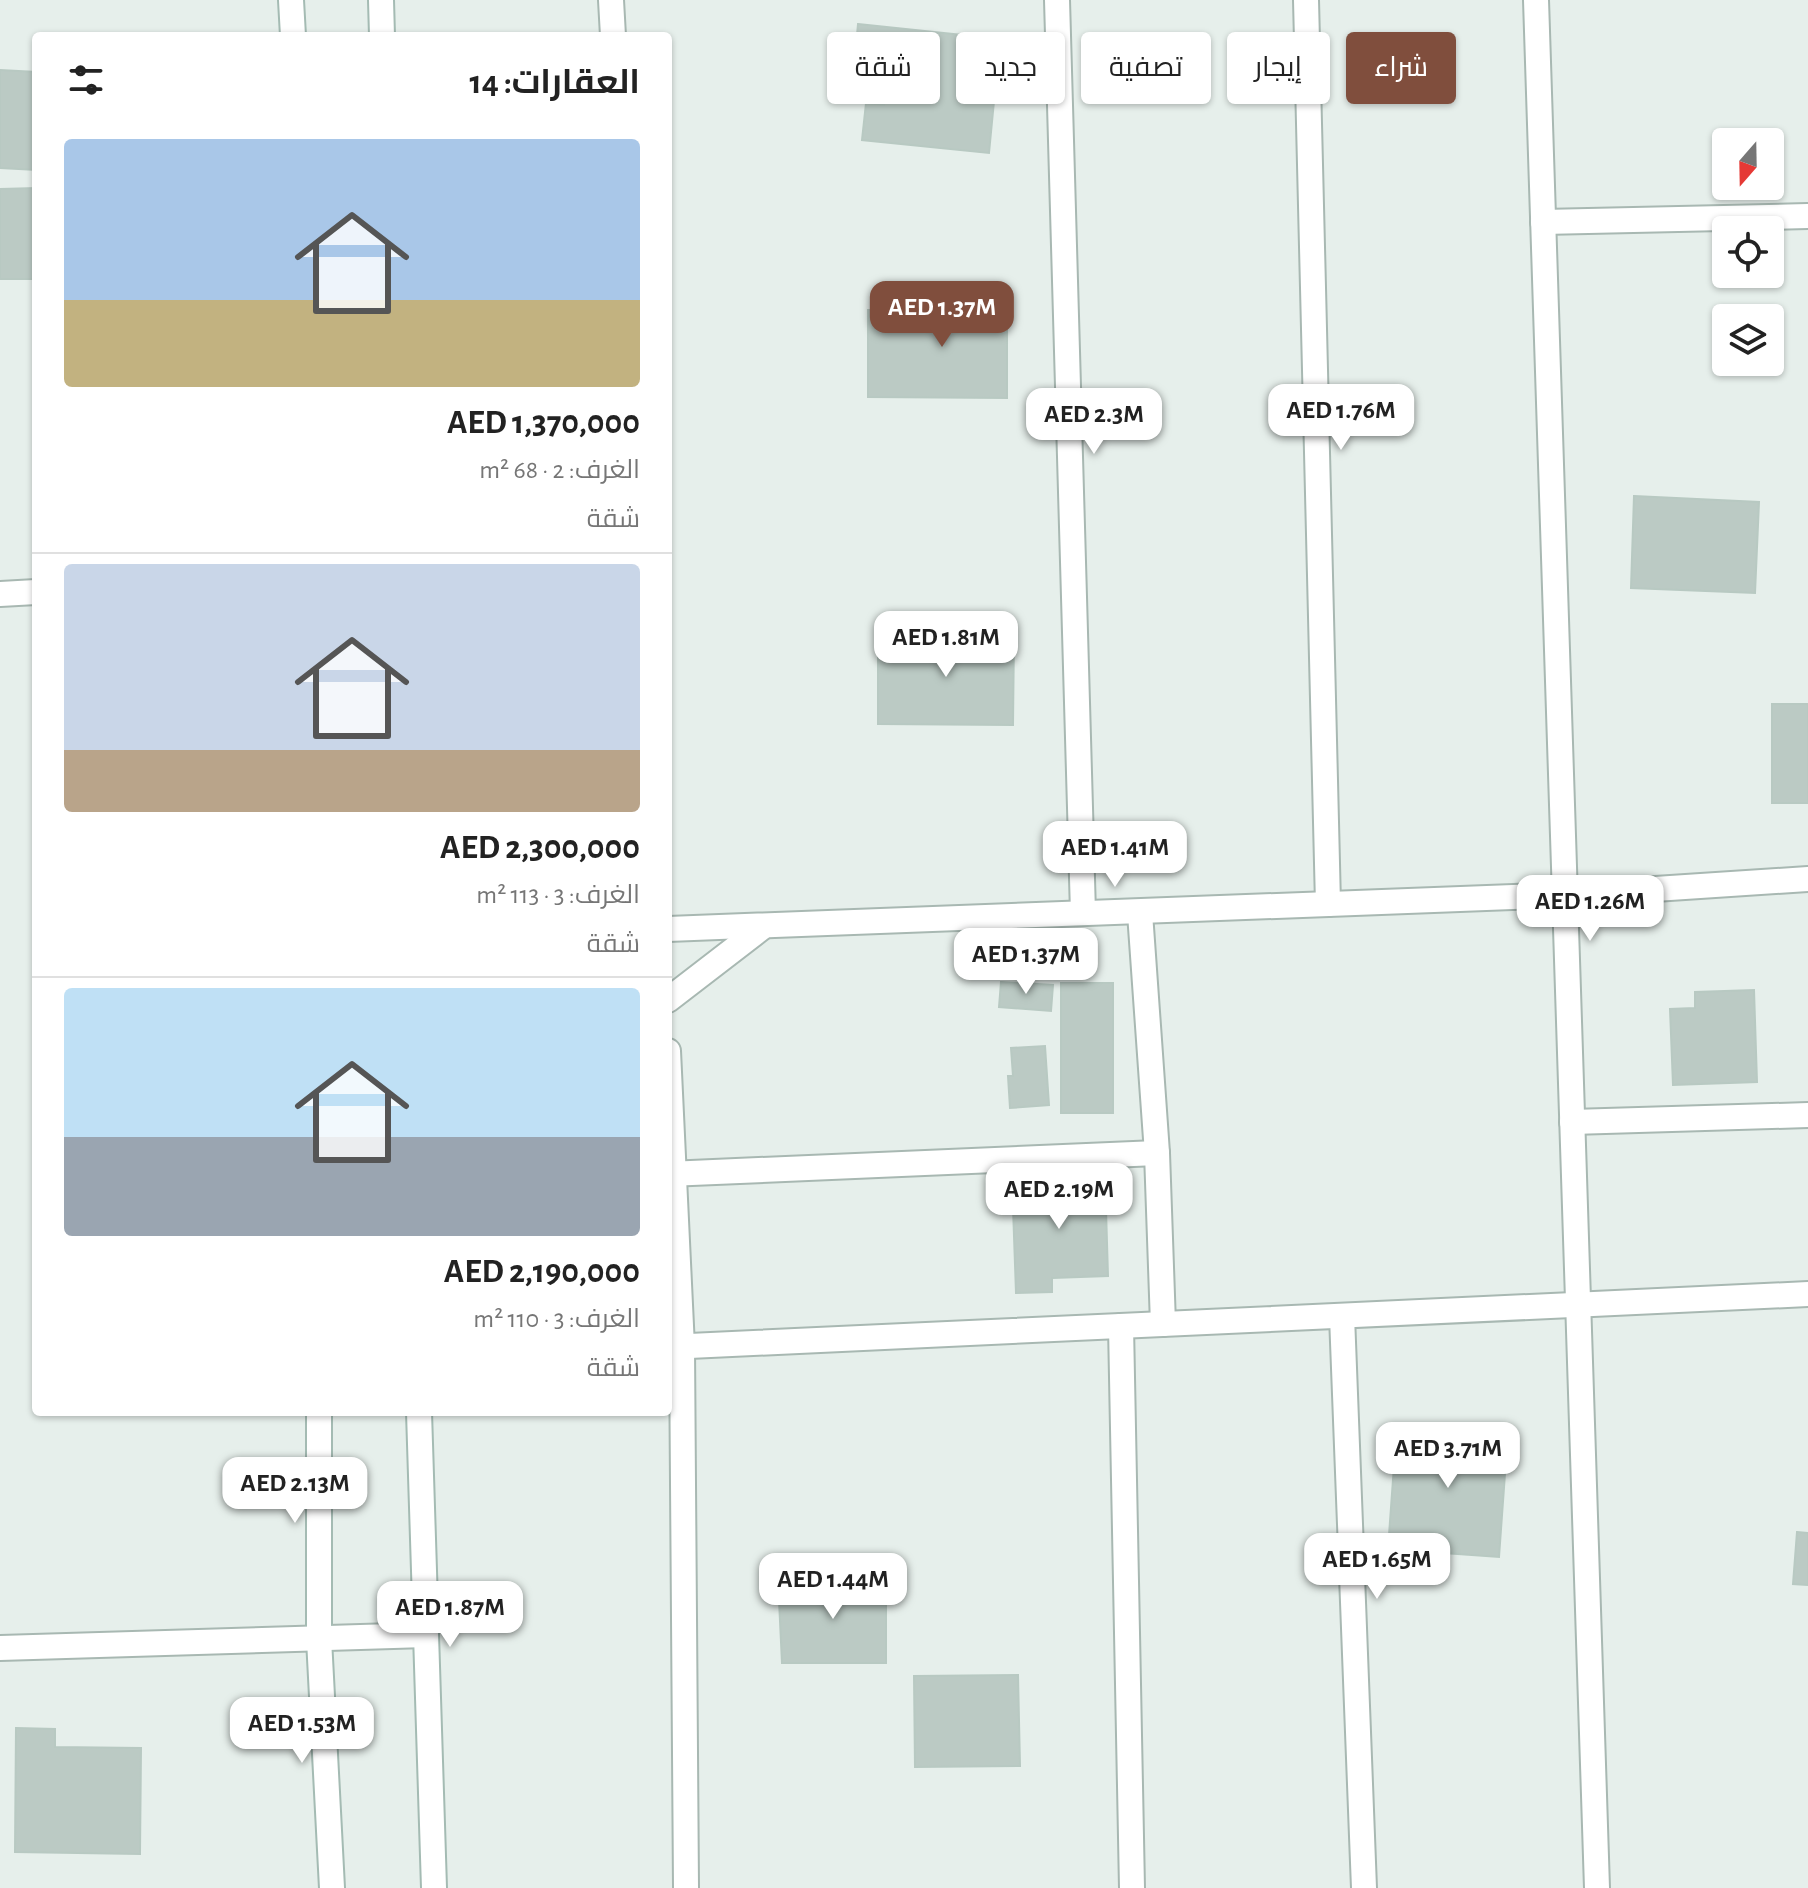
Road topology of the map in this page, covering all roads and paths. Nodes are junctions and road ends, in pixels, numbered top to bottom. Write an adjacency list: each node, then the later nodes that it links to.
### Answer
1 (291, 0): 7 (street)
2 (381, 0): 8 (street)
3 (611, 0): 9 (street)
4 (1057, 0): 17 (street)
5 (1306, 0): 16 (street)
6 (1536, 0): 11 (street)
7 (293, 32)
8 (382, 32)
9 (613, 32)
10 (1808, 216): 11 (street)
11 (1543, 222): 15 (street)
12 (32, 592): 13 (street)
13 (0, 594)
14 (1808, 879): 15 (street)
15 (1564, 895): 16 (street); 23 (street)
16 (1328, 904): 18 (street)
17 (1083, 913): 18 (street); 19 (street)
18 (1140, 913): 24 (street)
19 (764, 926): 20 (street); 21 (street)
20 (672, 929)
21 (672, 997)
22 (1808, 1115): 23 (street)
23 (1572, 1122): 28 (street)
24 (1157, 1153): 25 (street); 30 (street)
25 (672, 1174)
26 (672, 1217): 32 (street)
27 (1808, 1294): 28 (street)
28 (1578, 1305): 29 (street); 43 (street)
29 (1342, 1316): 30 (street); 42 (street)
30 (1163, 1324): 31 (street)
31 (1121, 1326): 32 (street); 41 (street)
32 (675, 1347): 40 (street)
33 (319, 1416): 36 (street)
34 (419, 1416): 35 (street)
35 (426, 1635): 36 (street); 39 (street)
36 (319, 1639): 37 (street); 38 (street)
37 (0, 1648)
38 (332, 1888)
39 (434, 1888)
40 (686, 1888)
41 (1132, 1888)
42 (1364, 1888)
43 (1597, 1888)

